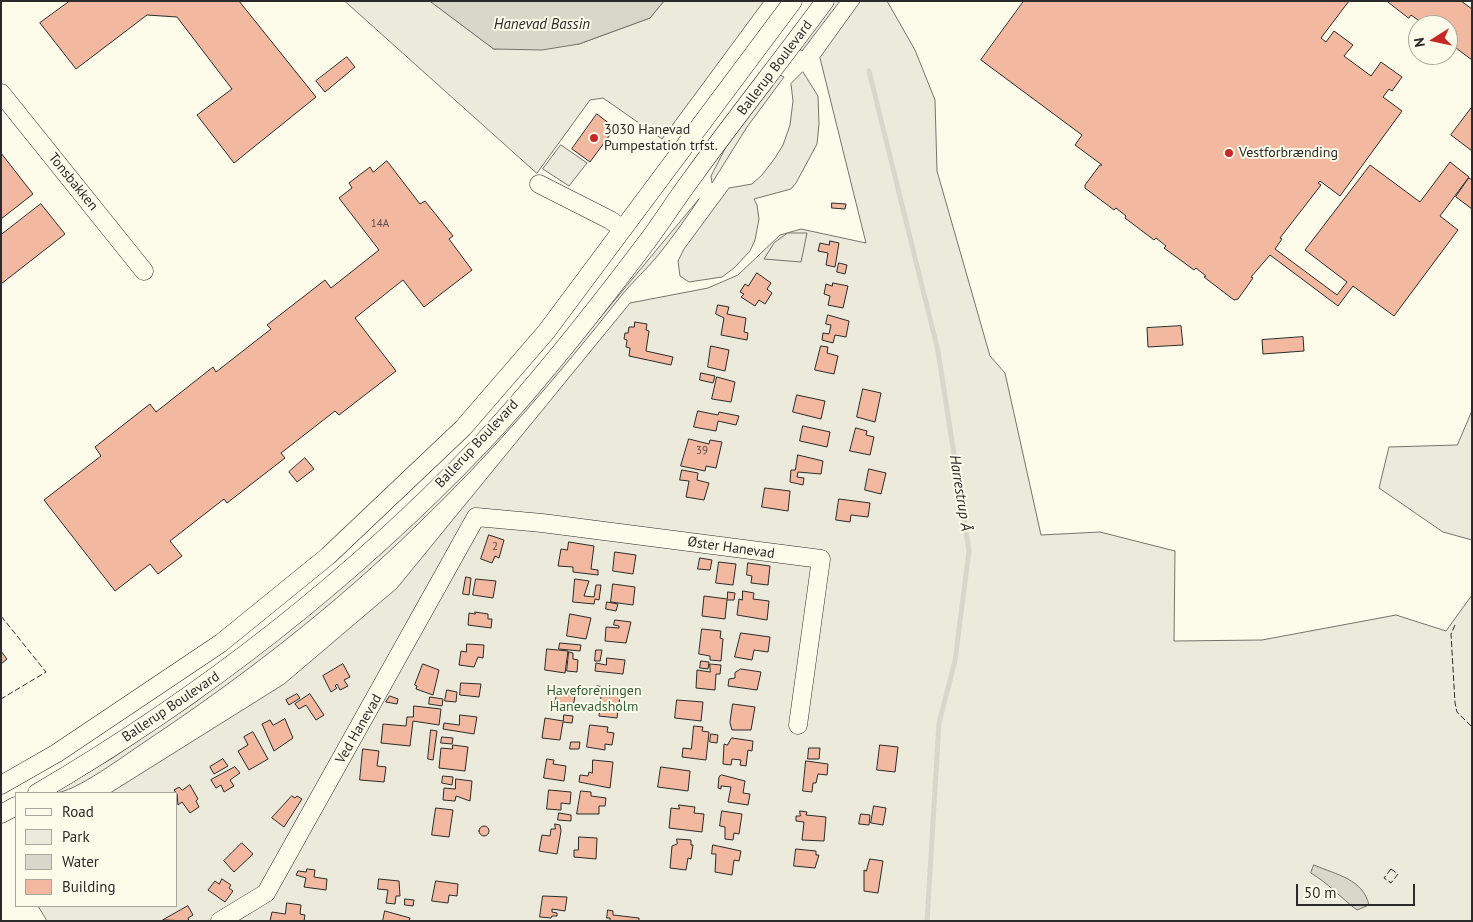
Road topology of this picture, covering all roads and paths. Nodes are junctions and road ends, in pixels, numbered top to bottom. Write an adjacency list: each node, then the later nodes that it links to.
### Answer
1 (793, 1): 5 (street, Ballerup Boulevard)
2 (825, 1): 10 (street, Ballerup Boulevard)
3 (1, 93): 6 (street, Tonsbakken)
4 (539, 184): 5 (street)
5 (623, 229): 9 (street, Ballerup Boulevard)
6 (144, 271)
7 (476, 517): 8 (street, Øster Hanevad); 13 (street, Ved Hanevad)
8 (798, 725)
9 (1, 785)
10 (39, 792)
11 (15, 807): 12 (street)
12 (1, 814)
13 (220, 921)

